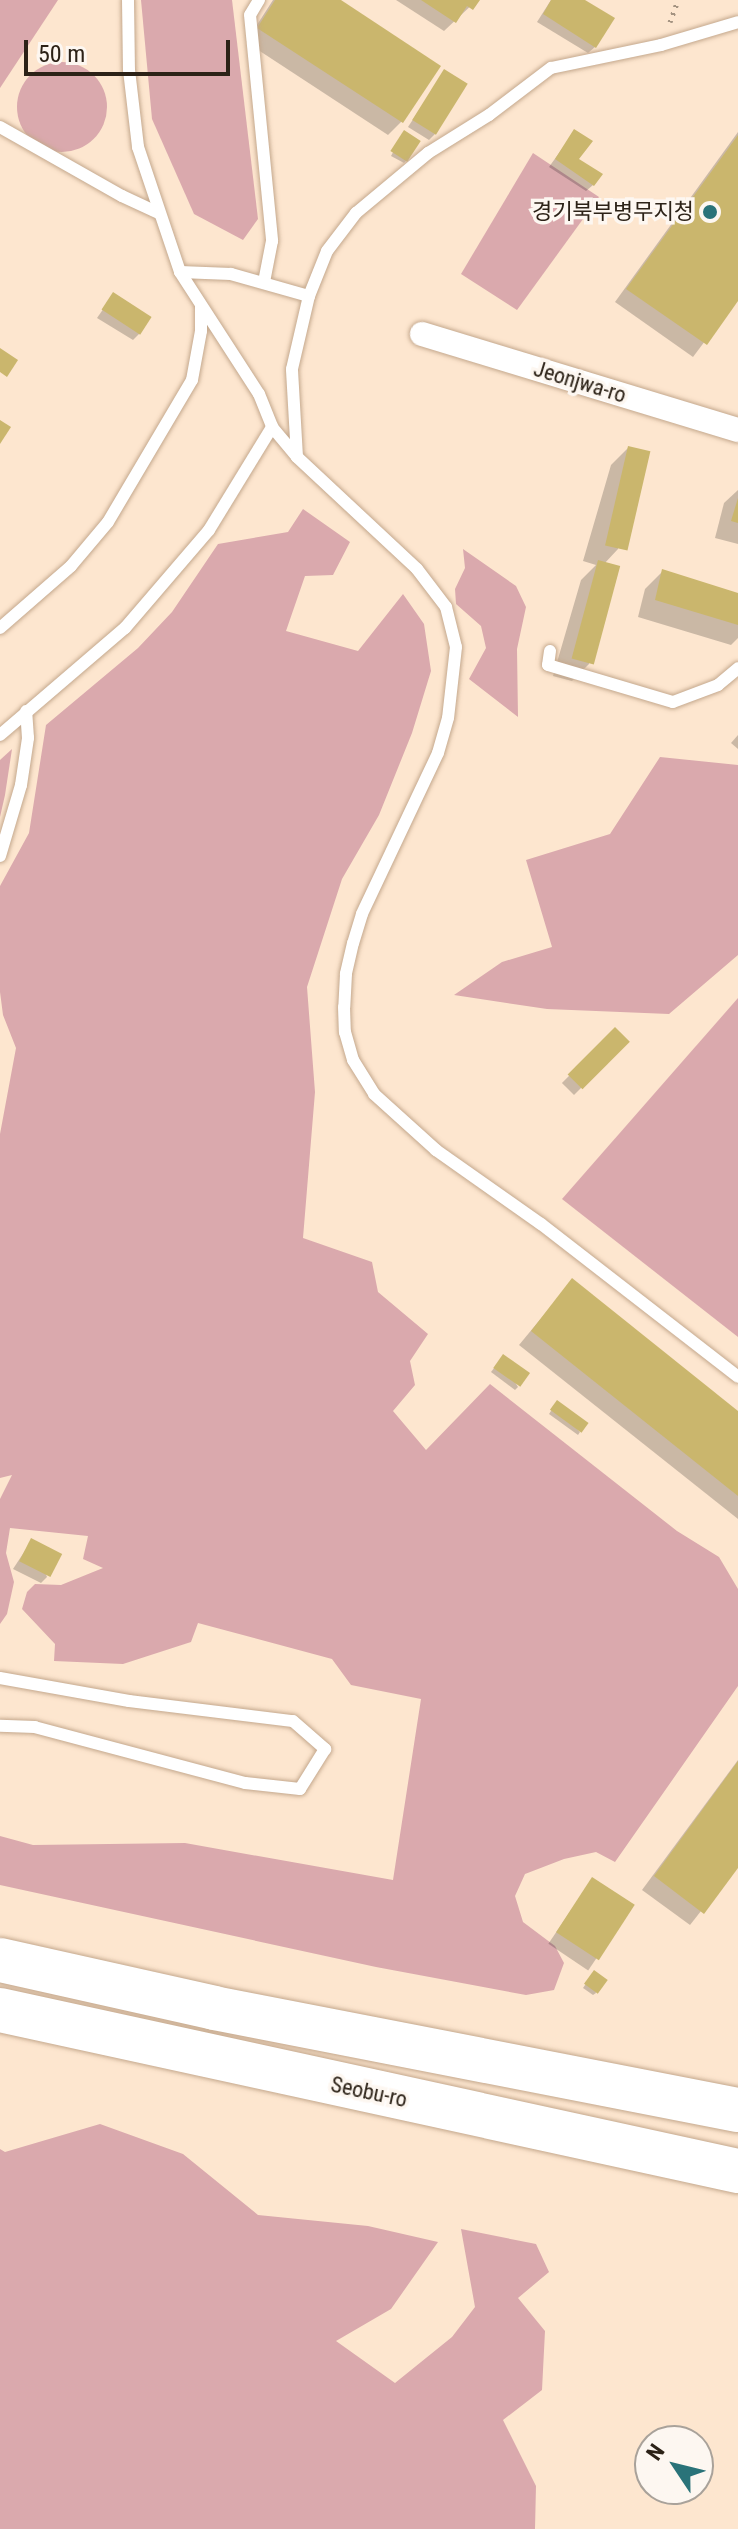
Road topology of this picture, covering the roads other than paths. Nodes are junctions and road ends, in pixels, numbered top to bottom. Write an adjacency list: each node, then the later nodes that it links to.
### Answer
1 (128, 0): 5 (lane)
2 (259, 0): 7 (lane)
3 (738, 22): 8 (lane)
4 (0, 127): 5 (lane)
5 (158, 213): 6 (lane)
6 (180, 272): 7 (lane); 9 (lane)
7 (264, 282): 8 (lane)
8 (309, 296): 13 (lane)
9 (201, 306): 11 (lane); 14 (lane)
10 (422, 334): 12 (street, Jeonjwa-ro)
11 (272, 427): 13 (lane); 17 (lane)
12 (738, 430)
13 (297, 457): 20 (lane)
14 (0, 628)
15 (550, 651): 16 (lane)
16 (738, 668)
17 (26, 711): 18 (lane); 19 (lane)
18 (0, 735)
19 (0, 856)
20 (738, 1377)
21 (0, 1678): 22 (lane)
22 (0, 1726)
23 (0, 1960): 25 (highway)
24 (0, 2010): 26 (highway, Seobu-ro)
25 (738, 2110)
26 (738, 2171)

